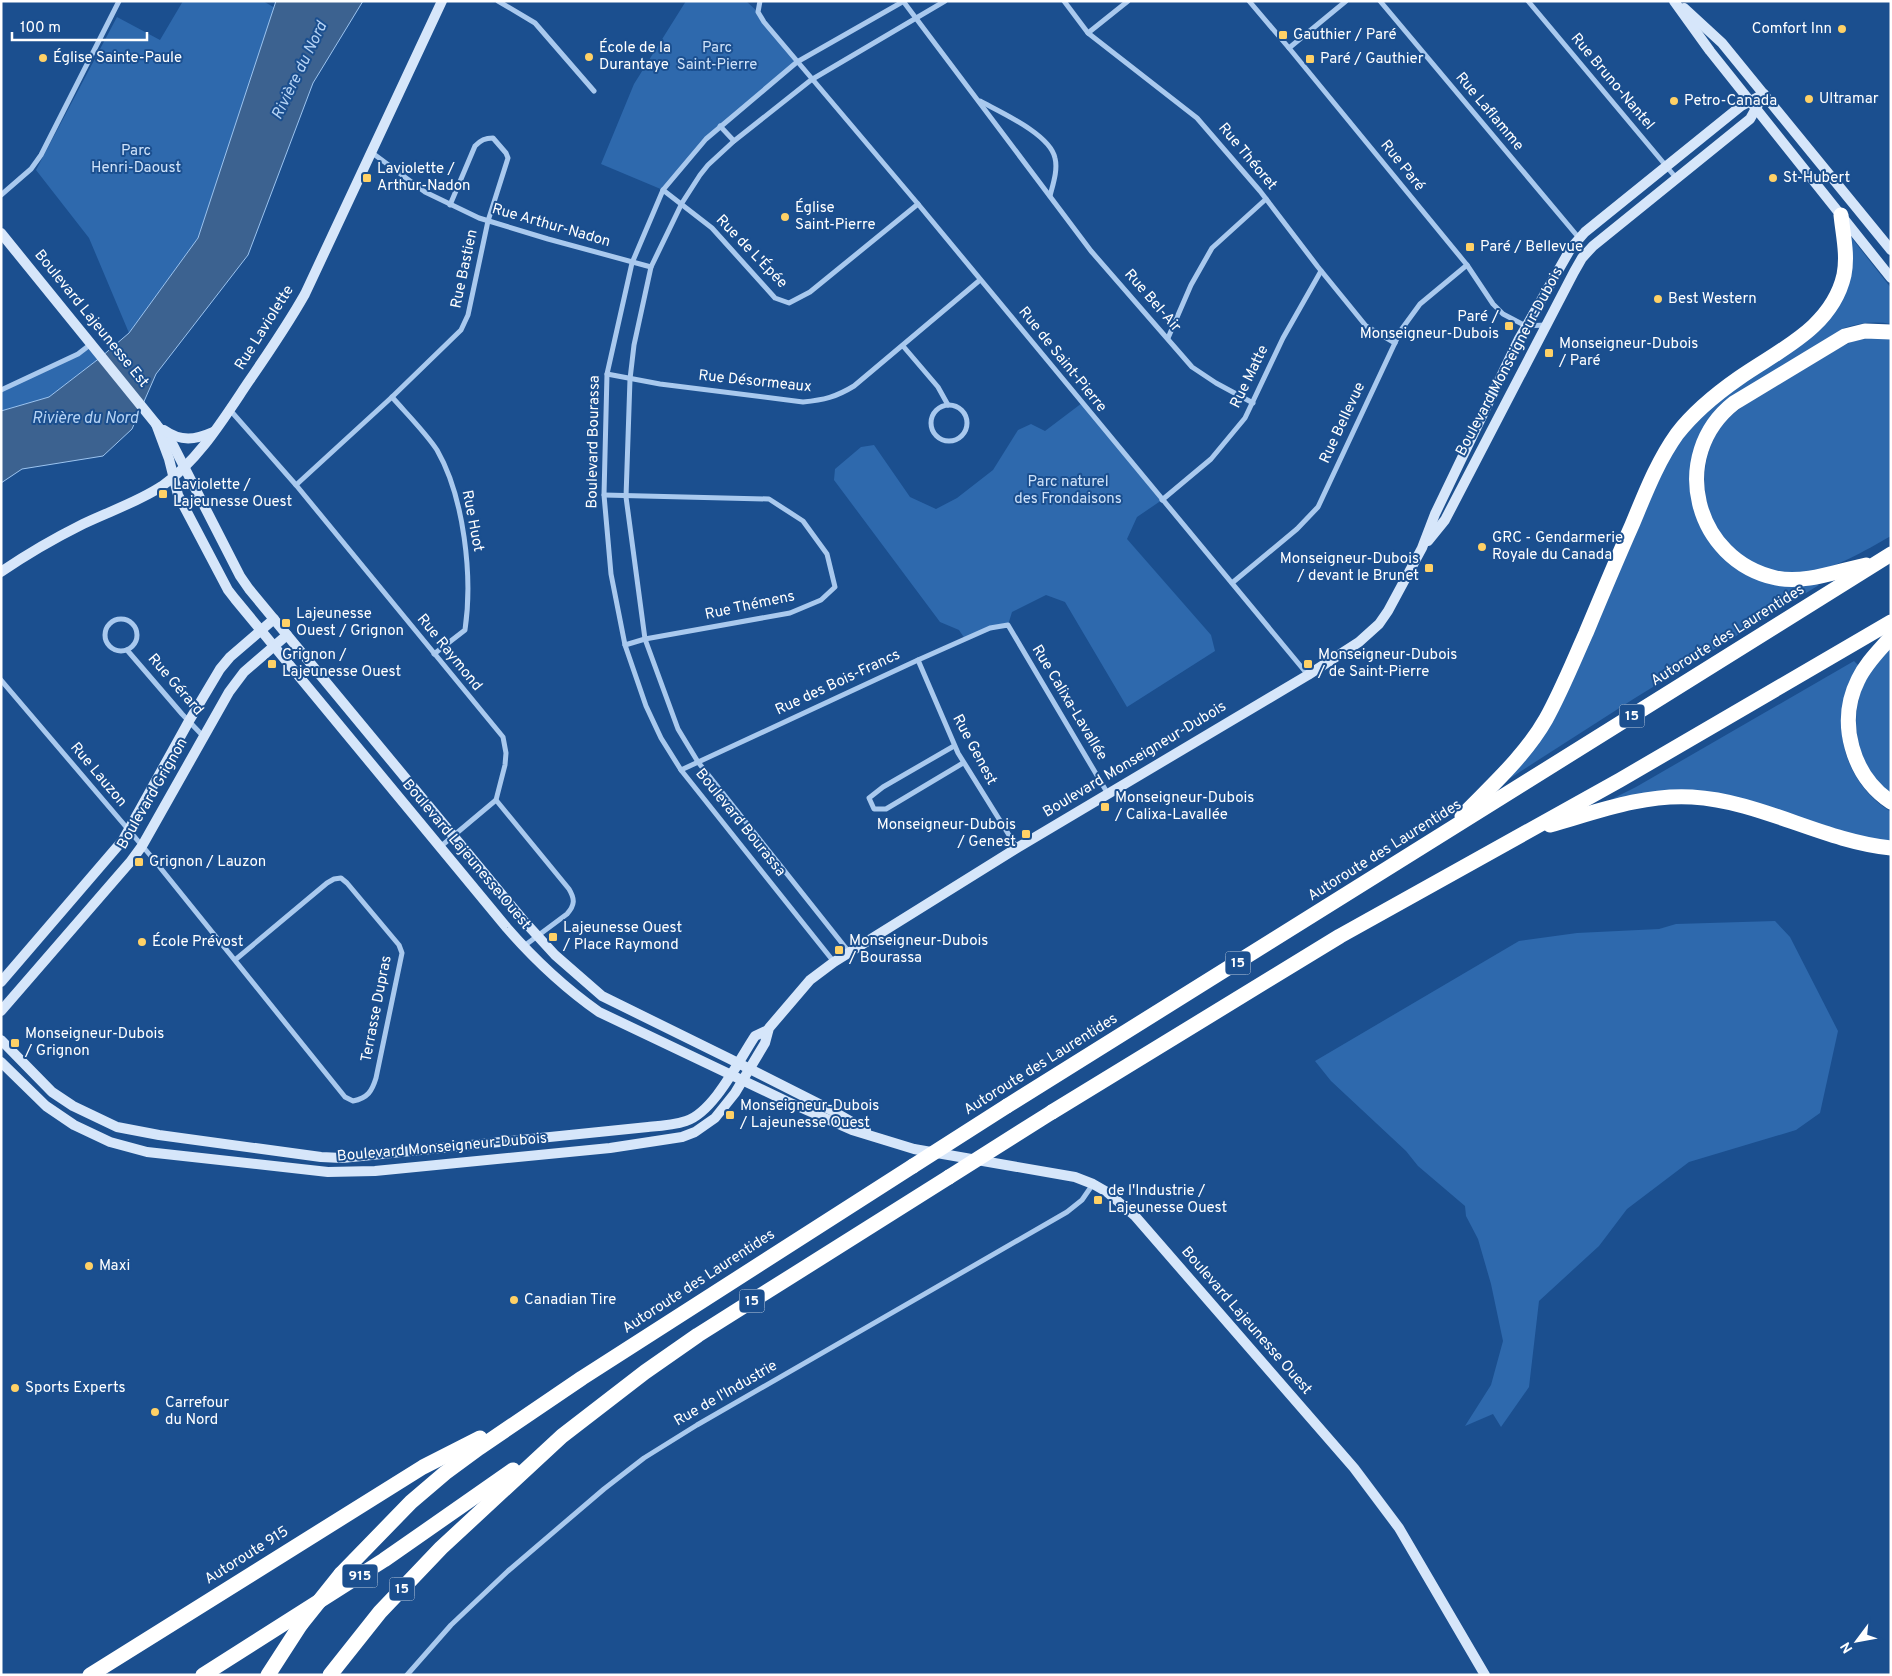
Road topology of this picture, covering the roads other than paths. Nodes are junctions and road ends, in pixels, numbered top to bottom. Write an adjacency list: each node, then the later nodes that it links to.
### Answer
1 (119, 1): 29 (street)
2 (442, 1): 25 (street, Rue Laviolette)
3 (498, 1): 19 (street)
4 (760, 1): 17 (street, Rue de Saint-Pierre)
5 (903, 1): 14 (street, Rue Bel-Air); 17 (street, Boulevard Bourassa)
6 (945, 1): 14 (street, Boulevard Bourassa)
7 (1064, 1): 15 (street, Rue Théoret)
8 (1128, 1): 15 (street)
9 (1248, 1): 16 (street, Rue Paré)
10 (1346, 1): 16 (street)
11 (1380, 1): 38 (street, Rue Laflamme)
12 (1528, 1): 26 (street, Rue Bruno-Nantel)
13 (1676, 1): 20 (street); 22 (street)
14 (916, 18): 18 (street, Boulevard Bourassa); 21 (street, Rue Bel-Air)
15 (1088, 33): 31 (street, Rue Théoret)
16 (1290, 48): 41 (street, Rue Paré)
17 (797, 62): 18 (street, Rue de Saint-Pierre); 23 (street, Boulevard Bourassa)
18 (811, 80): 24 (street, Boulevard Bourassa); 33 (street, Rue de Saint-Pierre)
19 (594, 91)
20 (1764, 94): 22 (street, Boulevard Monseigneur-Dubois); 39 (street)
21 (978, 99): 30 (street, Rue Bel-Air); 30 (street, Rue Bel-Air)
22 (1753, 105): 26 (street, Boulevard Monseigneur-Dubois); 27 (street, Boulevard Monseigneur-Dubois); 35 (street)
23 (720, 126): 24 (street); 28 (street, Boulevard Bourassa)
24 (734, 141): 32 (street, Boulevard Bourassa)
25 (370, 152): 34 (street, Rue Arthur-Nadon); 59 (street, Rue Laviolette)
26 (1666, 167): 27 (street, Rue Bruno-Nantel); 38 (street, Boulevard Monseigneur-Dubois)
27 (1677, 179): 46 (street, Boulevard Monseigneur-Dubois)
28 (663, 190): 32 (street, Rue de L'Épée); 40 (street, Boulevard Bourassa)
29 (1, 195)
30 (1050, 196): 49 (street, Rue Bel-Air)
31 (1266, 199): 43 (street, Rue Théoret); 49 (street)
32 (682, 204): 33 (street, Rue de L'Épée); 42 (street, Boulevard Bourassa)
33 (918, 204): 45 (street, Rue de Saint-Pierre)
34 (450, 205): 36 (street, Rue Arthur-Nadon); 36 (street, Rue Bastien)
35 (1841, 215): 44 (street); 98 (highway)
36 (488, 220): 40 (street, Rue Arthur-Nadon); 56 (street, Rue Bastien)
37 (1, 233): 51 (street, Boulevard Lajeunesse Est)
38 (1579, 238): 47 (street, Boulevard Monseigneur-Dubois)
39 (1891, 250)
40 (632, 263): 42 (street, Rue Arthur-Nadon); 53 (street, Boulevard Bourassa)
41 (1467, 265): 47 (street, Rue Paré); 50 (street, Rue Bellevue)
42 (651, 267): 54 (street, Boulevard Bourassa)
43 (1321, 271): 50 (street, Rue Théoret); 57 (street, Rue Matte)
44 (1891, 278)
45 (980, 280): 52 (street, Rue Désormeaux); 67 (street, Rue de Saint-Pierre)
46 (1545, 325): 47 (street); 68 (street, Boulevard Monseigneur-Dubois)
47 (1526, 326): 68 (street, Boulevard Monseigneur-Dubois)
48 (1891, 332): 70 (highway)
49 (1168, 338): 57 (street, Rue Bel-Air)
50 (1395, 343): 72 (street, Rue Bellevue)
51 (91, 344): 55 (street); 60 (street, Boulevard Lajeunesse Est)
52 (903, 346): 54 (street, Rue Désormeaux); 58 (street)
53 (606, 374): 54 (street, Rue Désormeaux); 65 (street, Boulevard Bourassa)
54 (630, 379): 66 (street, Boulevard Bourassa)
55 (2, 388)
56 (392, 396): 64 (street, Rue Bastien); 83 (street, Rue Huot)
57 (1253, 403): 67 (street, Rue Matte)
58 (948, 405): 58 (street)
59 (230, 410): 61 (street, Rue Laviolette); 64 (street, Rue Raymond)
60 (156, 424): 61 (street); 62 (street, Boulevard Lajeunesse Est); 63 (street, Boulevard Lajeunesse Est)
61 (214, 431): 62 (street, Rue Laviolette)
62 (184, 468): 63 (street, Rue Laviolette); 73 (street, Boulevard Lajeunesse Ouest)
63 (172, 478): 71 (street, Rue Laviolette); 76 (street, Boulevard Lajeunesse Ouest)
64 (296, 485): 83 (street, Rue Raymond)
65 (604, 495): 66 (street, Rue Thémens); 80 (street, Boulevard Bourassa)
66 (626, 496): 79 (street, Boulevard Bourassa); 79 (street, Rue Thémens)
67 (1162, 500): 72 (street, Rue de Saint-Pierre)
68 (1422, 548): 85 (street, Boulevard Monseigneur-Dubois)
69 (1891, 554): 70 (highway, Autoroute des Laurentides / 15)
70 (1877, 563): 98 (highway, Autoroute des Laurentides / 15)
71 (1, 572)
72 (1232, 583): 85 (street, Rue de Saint-Pierre)
73 (274, 619): 76 (street, Boulevard Grignon); 77 (street, Boulevard Lajeunesse Ouest)
74 (1891, 622): 97 (highway, 15)
75 (1008, 625): 84 (street, Rue des Bois-Francs); 93 (street, Rue Calixa-Lavallée)
76 (260, 631): 81 (street, Boulevard Lajeunesse Ouest); 87 (street, Boulevard Grignon)
77 (287, 635): 81 (street, Boulevard Grignon); 99 (street, Boulevard Lajeunesse Ouest)
78 (1891, 637): 95 (highway)
79 (645, 639): 80 (street, Rue Thémens); 90 (street, Boulevard Bourassa)
80 (625, 645): 92 (street, Boulevard Bourassa)
81 (274, 647): 88 (street, Boulevard Grignon); 101 (street, Boulevard Lajeunesse Ouest)
82 (127, 650): 82 (street, Rue Gérard); 87 (street, Rue Gérard)
83 (434, 654): 94 (street, Rue Raymond)
84 (918, 660): 89 (street, Rue Genest); 90 (street, Rue des Bois-Francs)
85 (1308, 675): 93 (street, Boulevard Monseigneur-Dubois)
86 (1, 680): 96 (street, Rue Lauzon)
87 (189, 721): 88 (street, Rue Gérard); 96 (street, Boulevard Grignon)
88 (204, 736): 100 (street, Boulevard Grignon)
89 (954, 746): 91 (street, Rue Genest); 91 (street)
90 (698, 762): 92 (street, Rue des Bois-Francs); 106 (street, Boulevard Bourassa)
91 (964, 763): 102 (street, Rue Genest)
92 (681, 770): 108 (street, Boulevard Bourassa)
93 (1108, 794): 102 (street, Boulevard Monseigneur-Dubois)
94 (496, 800): 99 (street); 104 (street)
95 (1891, 802)
96 (129, 830): 100 (street, Rue Lauzon); 109 (street, Boulevard Grignon)
97 (1524, 832): 103 (highway); 122 (highway, 15, bridge)
98 (1445, 834): 121 (highway, Autoroute des Laurentides / 15, bridge)
99 (454, 836): 101 (street); 104 (street, Boulevard Lajeunesse Ouest)
100 (142, 846): 107 (street, Rue Lauzon); 110 (street, Boulevard Grignon)
101 (440, 848): 105 (street, Boulevard Lajeunesse Ouest)
102 (1017, 848): 106 (street, Boulevard Monseigneur-Dubois)
103 (1891, 848)
104 (537, 937): 105 (street); 114 (street, Boulevard Lajeunesse Ouest)
105 (524, 947): 116 (street, Boulevard Lajeunesse Ouest)
106 (849, 952): 108 (street, Boulevard Monseigneur-Dubois)
107 (235, 960): 118 (street, Rue Lauzon); 118 (street, Terrasse Dupras)
108 (834, 962): 111 (street, Boulevard Monseigneur-Dubois)
109 (1, 982)
110 (1, 1011)
111 (768, 1030): 114 (street, Boulevard Monseigneur-Dubois); 115 (street, Boulevard Monseigneur-Dubois)
112 (1, 1040): 116 (street, Boulevard Monseigneur-Dubois)
113 (1, 1062): 117 (street, Boulevard Monseigneur-Dubois)
114 (738, 1063): 115 (street, Boulevard Lajeunesse Ouest); 116 (street, Boulevard Monseigneur-Dubois)
115 (750, 1069): 117 (street, Boulevard Monseigneur-Dubois); 119 (street, Boulevard Lajeunesse Ouest)
116 (731, 1074): 117 (street, Boulevard Lajeunesse Ouest)
117 (743, 1080): 119 (street, Boulevard Lajeunesse Ouest)
118 (345, 1097)
119 (877, 1137): 120 (street, Boulevard Lajeunesse Ouest)
120 (1093, 1184): 127 (street, Rue de l'Industrie); 128 (street, Boulevard Lajeunesse Ouest)
121 (532, 1411): 123 (highway, Autoroute 915); 125 (highway, Autoroute des Laurentides / 15, bridge)
122 (562, 1436): 124 (highway, 915); 126 (highway, 15)
123 (90, 1675)
124 (203, 1675)
125 (268, 1675)
126 (330, 1675)
127 (407, 1675)
128 (1486, 1675)

